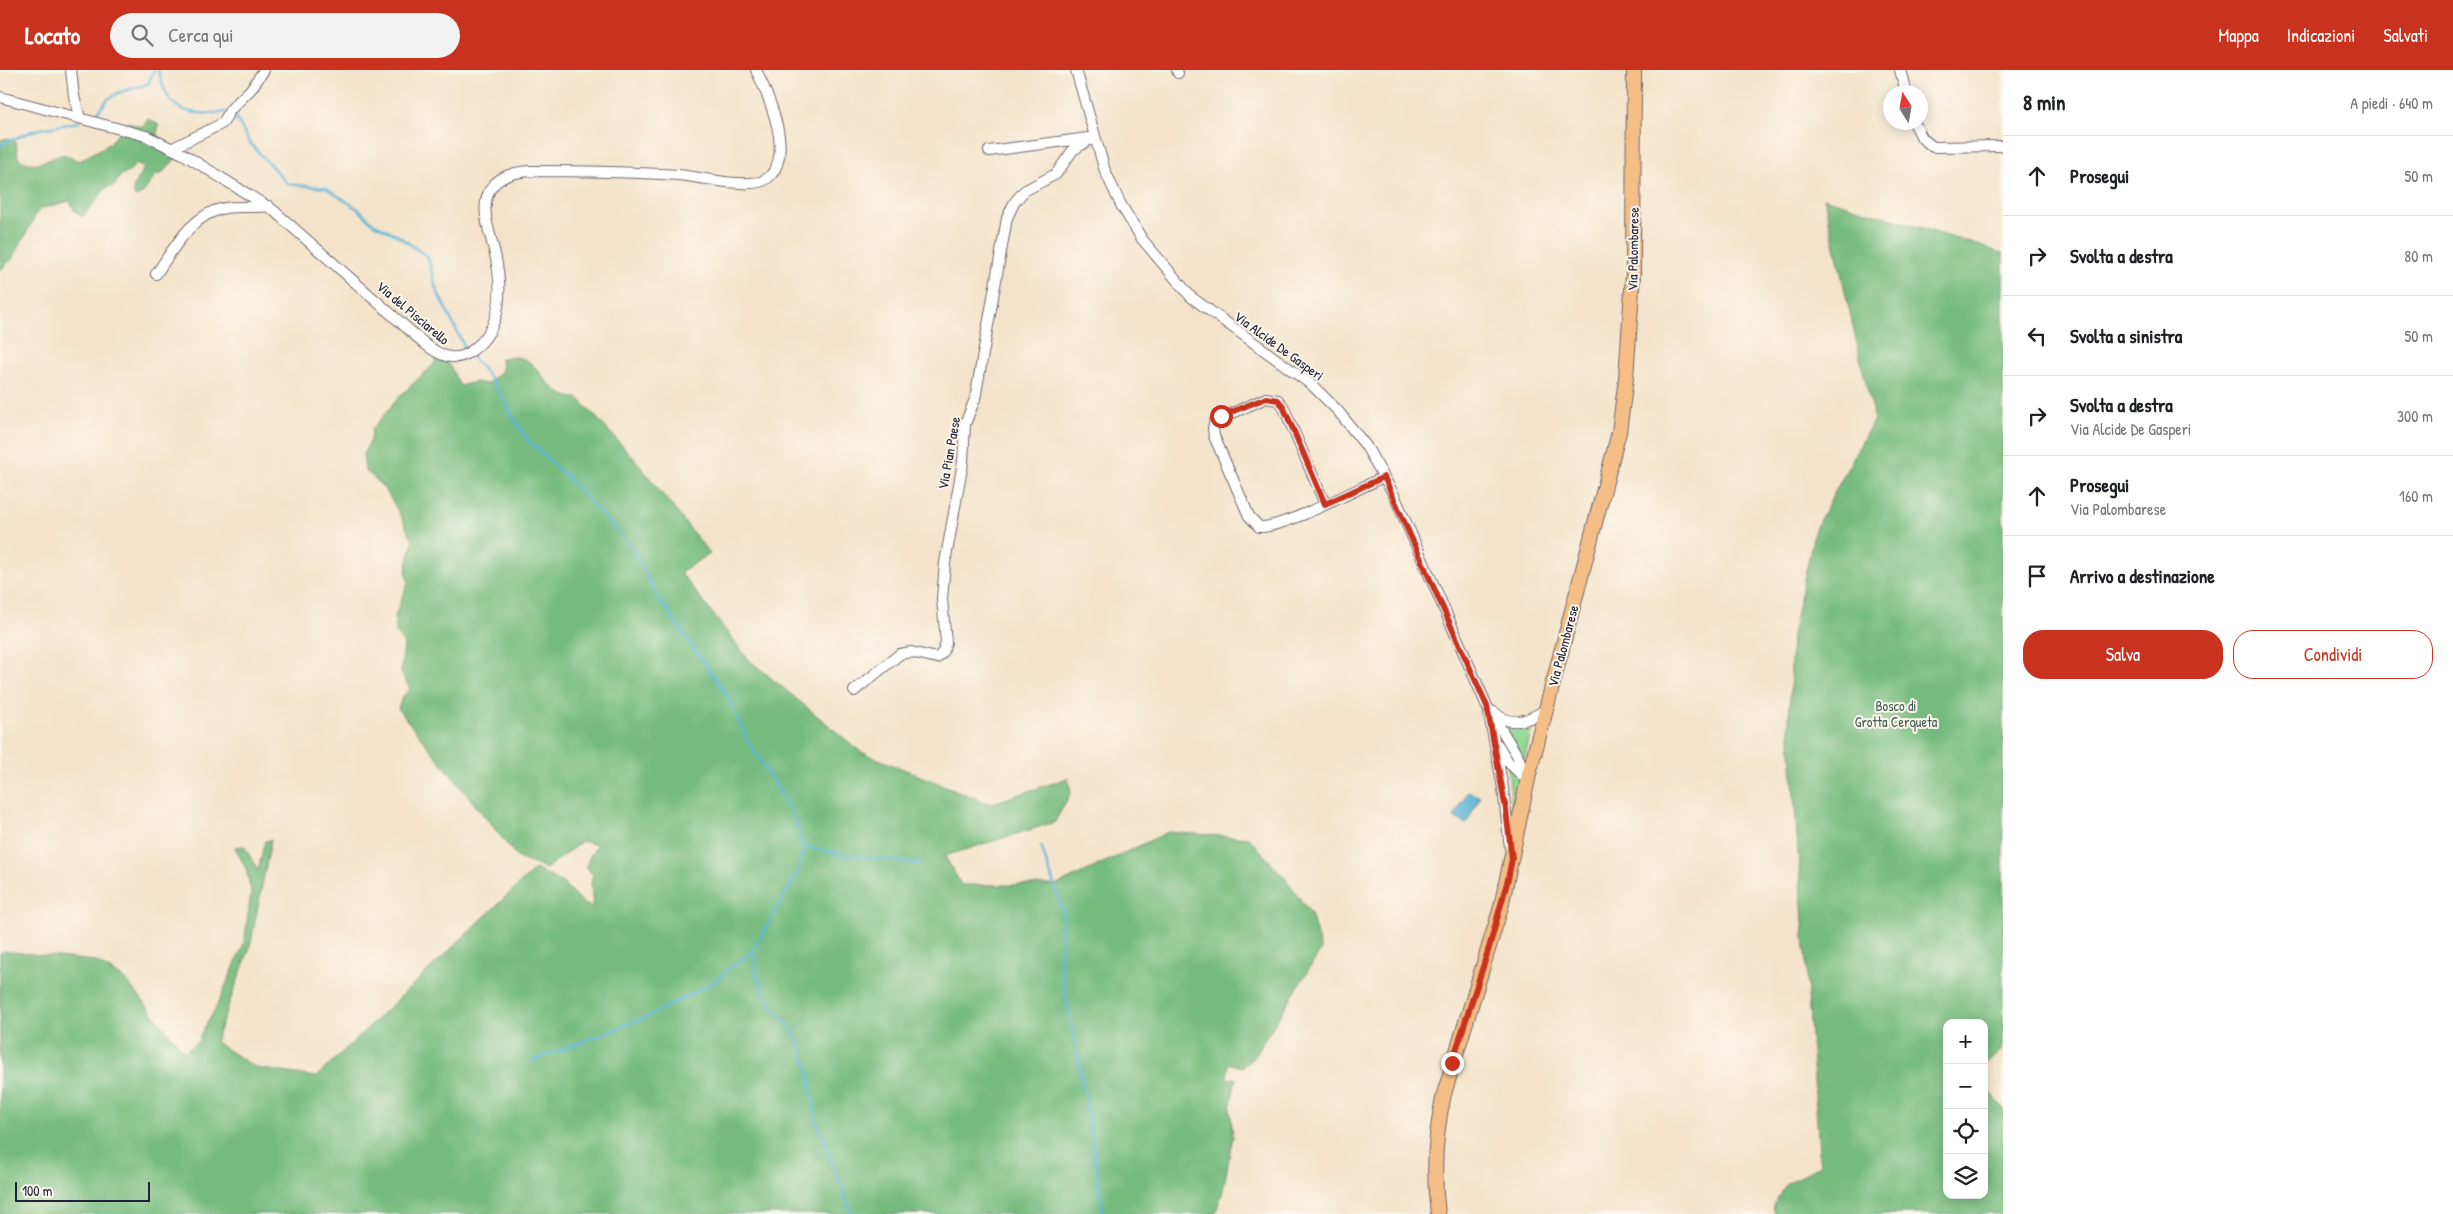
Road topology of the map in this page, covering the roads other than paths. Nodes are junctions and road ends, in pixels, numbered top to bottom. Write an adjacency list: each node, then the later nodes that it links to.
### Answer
1 (71, 70): 9 (street)
2 (264, 70): 13 (street)
3 (756, 70): 15 (street, Via del Pisciarello)
4 (1076, 70): 11 (street, Via Alcide De Gasperi)
5 (1634, 70): 21 (main road, Via Palombarese)
6 (1900, 70): 7 (street)
7 (1904, 85)
8 (0, 97): 9 (street, Via del Pisciarello)
9 (80, 118): 13 (street, Via del Pisciarello)
10 (1918, 130): 12 (street)
11 (1094, 137): 14 (street); 17 (street, Via Alcide De Gasperi); 19 (street, Via Pian Paese)
12 (2003, 146)
13 (174, 148): 15 (street, Via del Pisciarello)
14 (989, 151)
15 (269, 206): 16 (street)
16 (156, 274)
17 (1384, 477): 18 (street); 20 (street, Via Alcide De Gasperi)
18 (1325, 504): 18 (street)
19 (854, 690)
20 (1487, 706): 21 (street); 22 (street, Via Alcide De Gasperi); 23 (street, Via Alcide De Gasperi)
21 (1546, 708): 23 (main road, Via Palombarese)
22 (1493, 734): 23 (street, Via Alcide De Gasperi); 24 (street, Via Alcide De Gasperi)
23 (1528, 780): 24 (main road, Via Palombarese)
24 (1512, 859): 25 (main road, Via Palombarese)
25 (1438, 1214)

